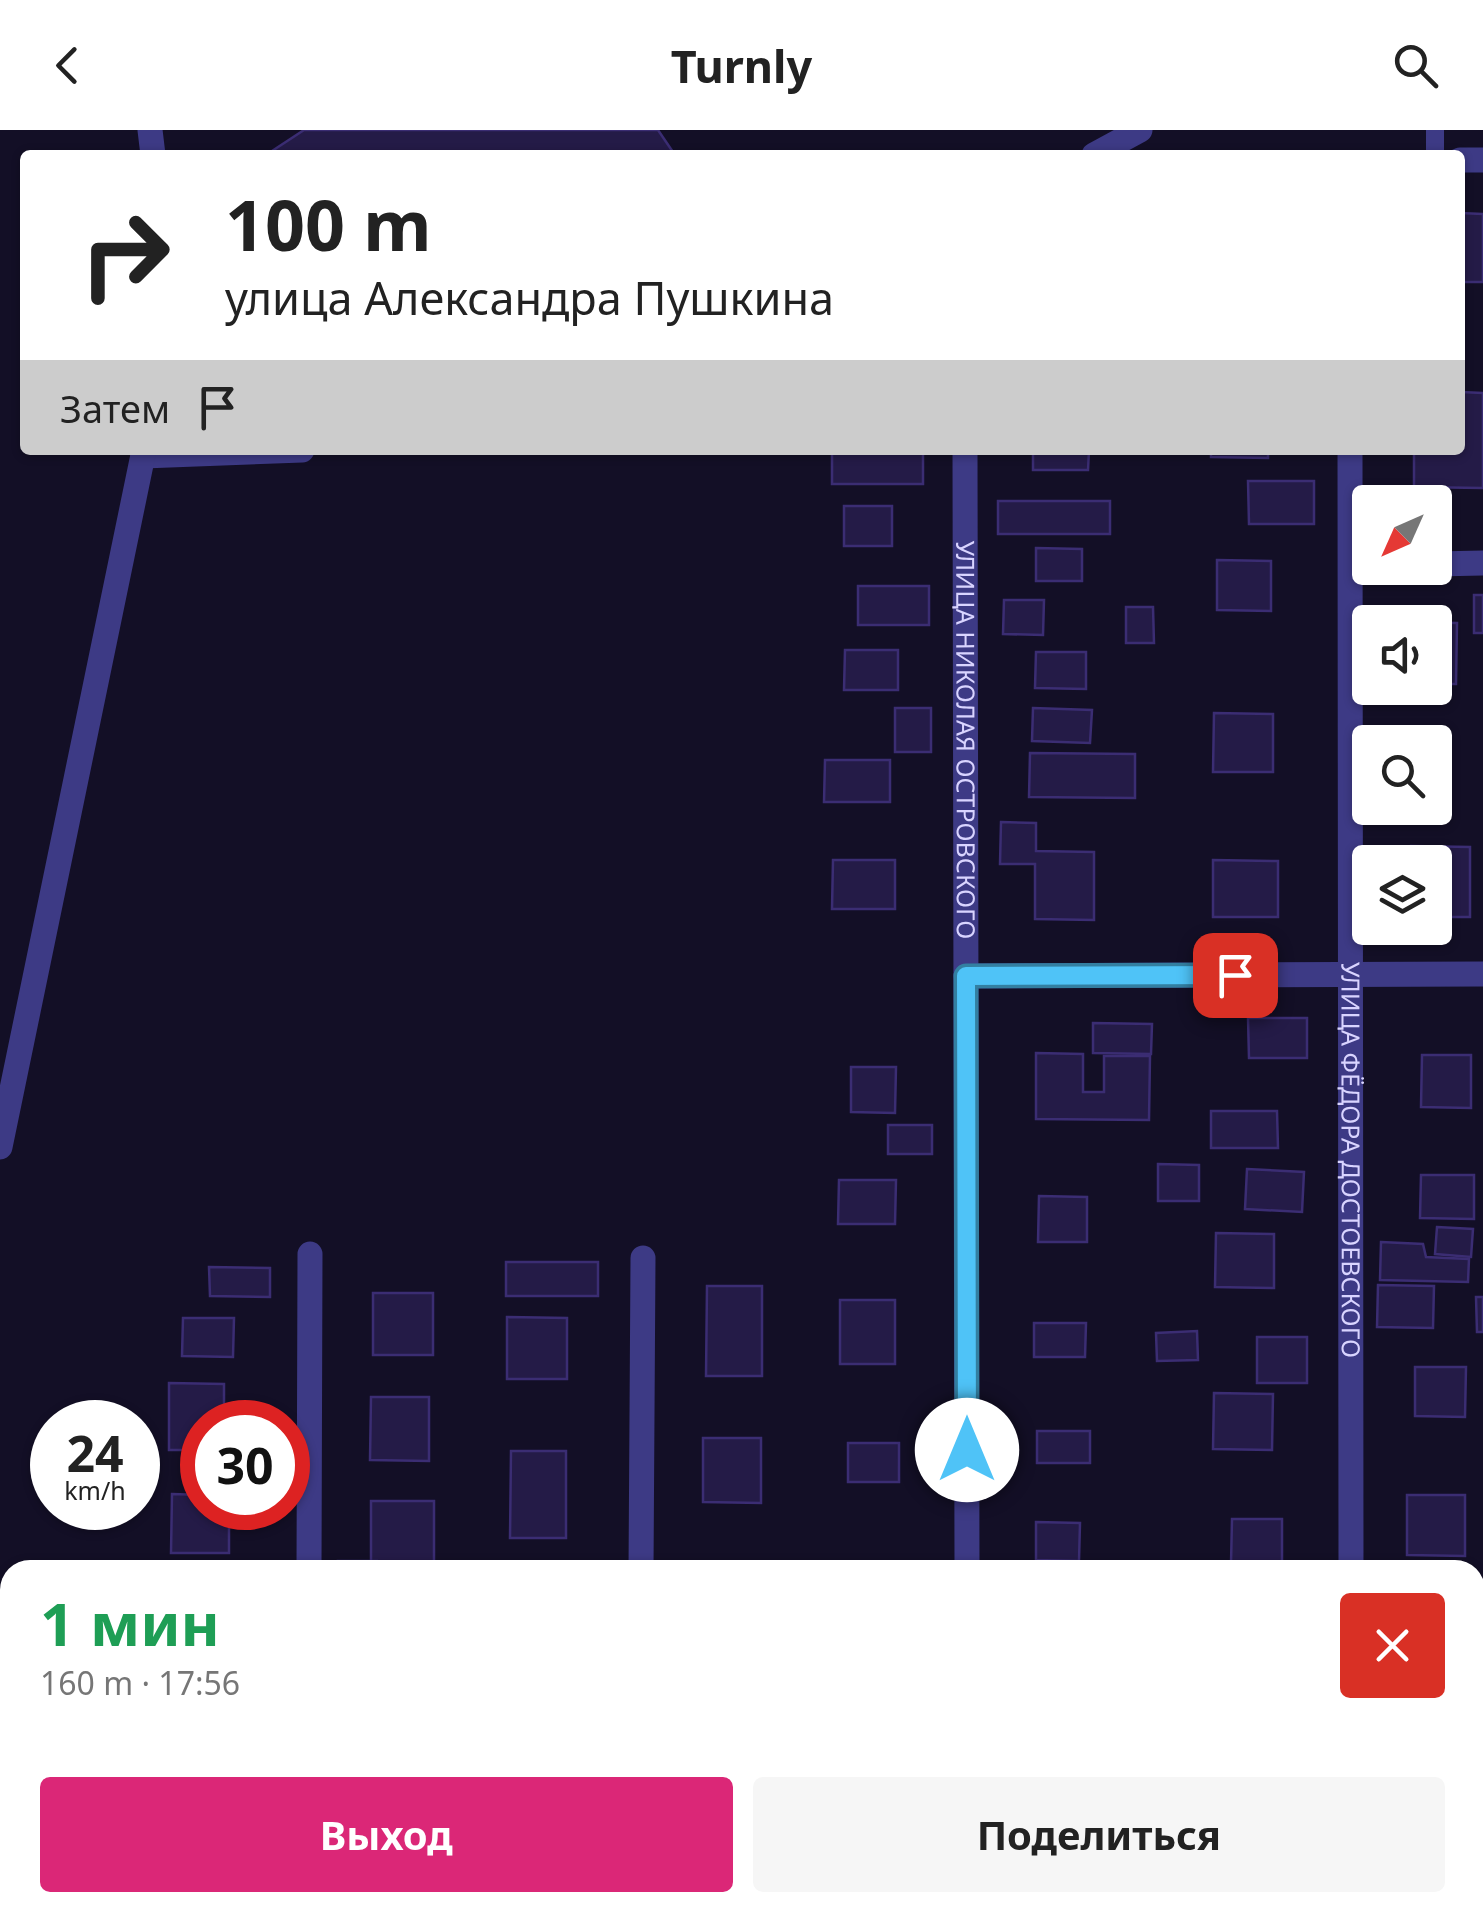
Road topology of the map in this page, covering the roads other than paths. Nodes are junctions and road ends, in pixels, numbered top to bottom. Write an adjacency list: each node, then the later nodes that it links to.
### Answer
1 (1140, 130): 2 (street)
2 (1103, 150)
3 (143, 455): 13 (street)
4 (965, 455): 12 (street, УЛИЦА НИКОЛАЯ ОСТРОВСКОГО)
5 (1350, 455): 6 (street, УЛИЦА ФЁДОРА ДОСТОЕВСКОГО)
6 (1353, 485)
7 (1483, 563): 8 (street)
8 (1452, 564)
9 (1359, 585): 10 (street, УЛИЦА ФЁДОРА ДОСТОЕВСКОГО)
10 (1350, 974): 11 (street); 12 (street); 19 (street, УЛИЦА ФЁДОРА ДОСТОЕВСКОГО)
11 (1483, 974)
12 (966, 976): 18 (street, УЛИЦА НИКОЛАЯ ОСТРОВСКОГО)
13 (0, 1147)
14 (310, 1254): 16 (street)
15 (643, 1258): 17 (street)
16 (309, 1560)
17 (641, 1560)
18 (967, 1560)
19 (1351, 1560)

